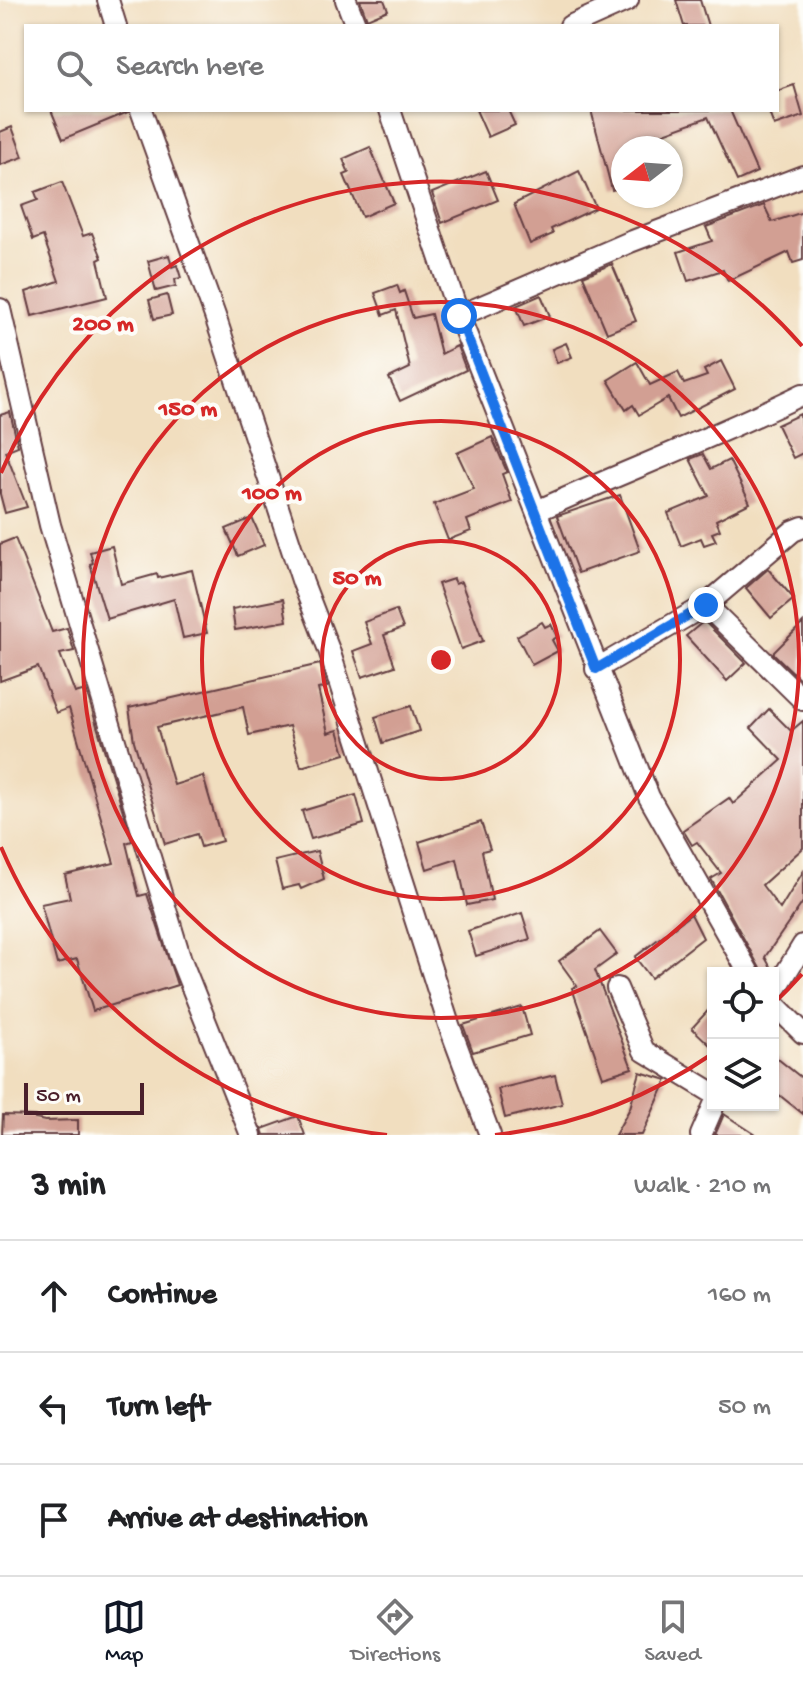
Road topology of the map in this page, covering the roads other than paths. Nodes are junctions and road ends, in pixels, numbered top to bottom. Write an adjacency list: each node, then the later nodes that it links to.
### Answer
1 (108, 0): 4 (street)
2 (346, 0): 5 (street)
3 (628, 0): 6 (street)
4 (115, 24)
5 (355, 24)
6 (574, 24)
7 (142, 112): 27 (street)
8 (391, 112): 11 (street)
9 (803, 176): 11 (street)
10 (0, 309): 26 (street)
11 (459, 316): 13 (street)
12 (803, 394): 13 (street)
13 (537, 511): 16 (street)
14 (803, 527): 15 (street)
15 (706, 605): 16 (street); 17 (street)
16 (596, 669): 19 (street)
17 (803, 700)
18 (803, 945): 20 (street)
19 (746, 967)
20 (779, 984)
21 (617, 988): 24 (street)
22 (779, 1009): 23 (street)
23 (803, 1033)
24 (707, 1089)
25 (711, 1111): 28 (street)
26 (251, 1135)
27 (490, 1135)
28 (701, 1135)

